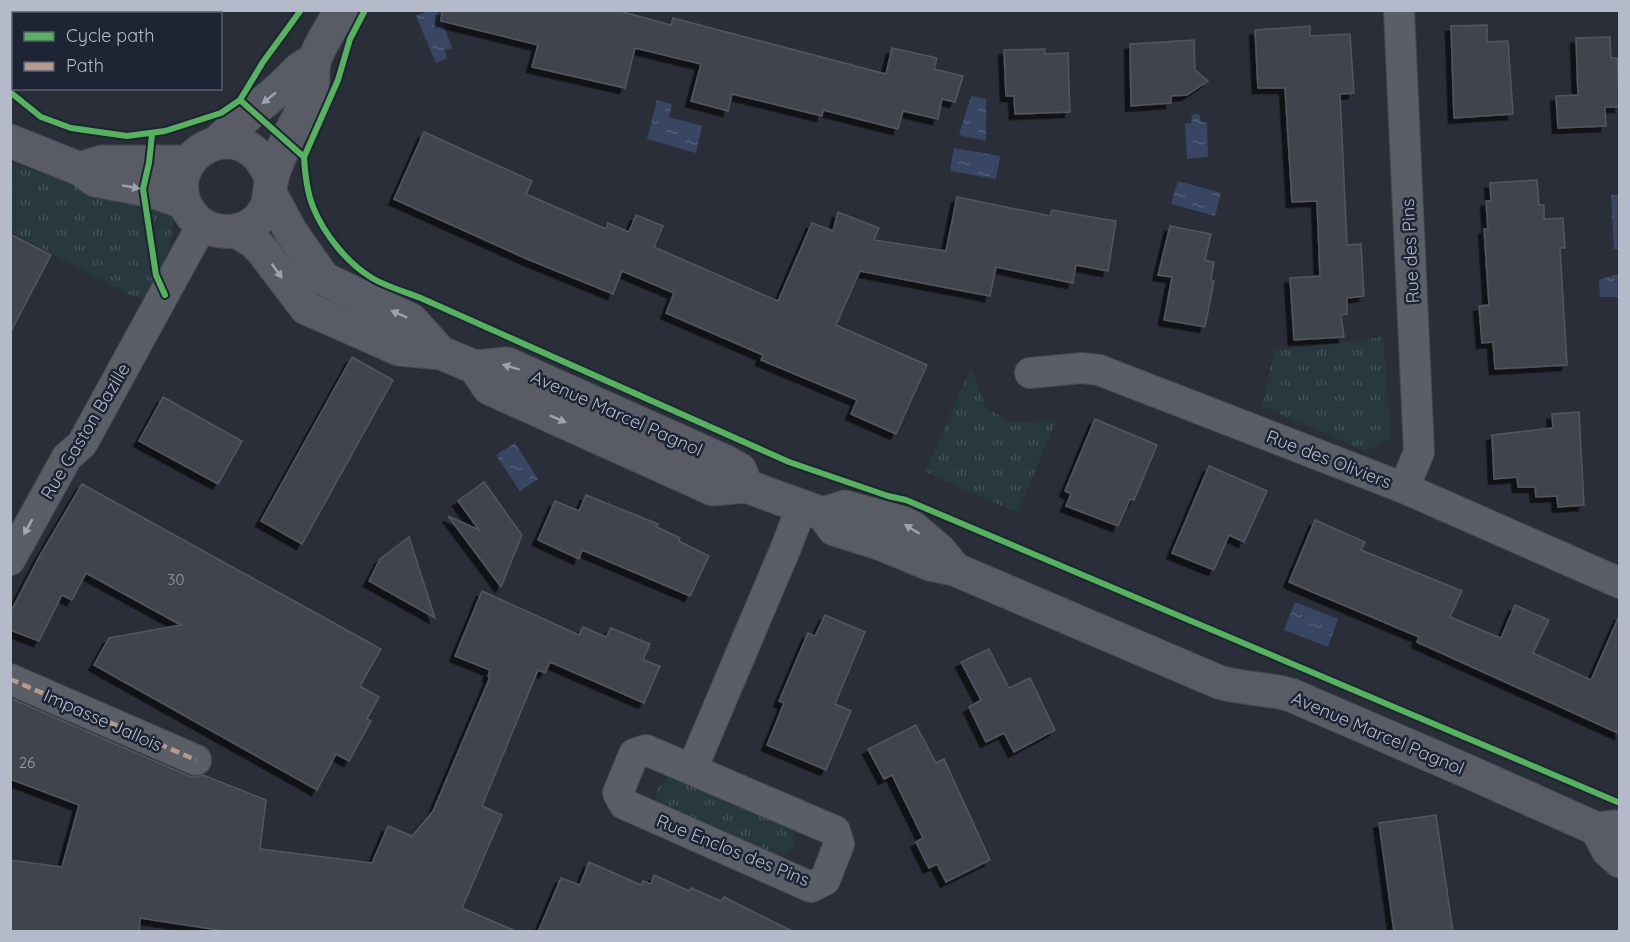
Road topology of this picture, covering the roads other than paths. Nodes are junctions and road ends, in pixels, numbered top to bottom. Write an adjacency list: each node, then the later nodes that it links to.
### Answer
1 (341, 10): 3 (main road)
2 (1399, 10): 13 (street, Rue des Pins)
3 (314, 62): 5 (main road, one-way to 5); 8 (main road)
4 (10, 141): 7 (main road)
5 (218, 142): 6 (main road); 8 (main road)
6 (189, 162): 7 (main road); 9 (main road)
7 (80, 169): 9 (main road, one-way to 9)
8 (271, 187): 10 (main road); 11 (main road, Avenue Marcel Pagnol, one-way to 8)
9 (193, 214): 10 (main road); 15 (street, Rue Gaston Bazille, one-way to 15)
10 (236, 231): 11 (main road, Avenue Marcel Pagnol, one-way to 11)
11 (441, 353): 14 (main road, Avenue Marcel Pagnol)
12 (1030, 373): 13 (street, Rue des Oliviers)
13 (1404, 488): 16 (street, Rue des Oliviers)
14 (813, 510): 19 (street); 20 (main road, Avenue Marcel Pagnol)
15 (10, 560)
16 (1620, 583)
17 (10, 679): 18 (street, Impasse Jallois)
18 (196, 760)
19 (692, 769): 19 (street, Rue Enclos des Pins)
20 (1608, 829): 21 (main road, Avenue Marcel Pagnol)
21 (1620, 861)

